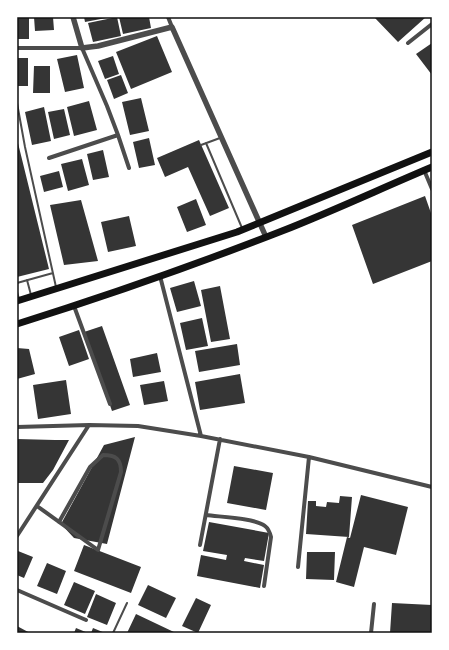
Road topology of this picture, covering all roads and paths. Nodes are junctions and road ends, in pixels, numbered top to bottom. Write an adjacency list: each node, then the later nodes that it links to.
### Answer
1 (73, 17): 7 (street)
2 (168, 17): 4 (street)
3 (432, 24): 5 (street)
4 (172, 27): 7 (street); 10 (street)
5 (408, 43)
6 (17, 48): 7 (street)
7 (82, 48): 9 (street)
8 (17, 103): 22 (lane)
9 (118, 135): 14 (street); 16 (street)
10 (221, 137): 11 (lane); 19 (street)
11 (206, 143): 12 (lane); 20 (lane)
12 (201, 145)
13 (432, 152): 19 (main road)
14 (49, 158)
15 (432, 167): 17 (main road)
16 (129, 168)
17 (424, 170): 18 (street); 21 (main road)
18 (432, 189)
19 (259, 222): 20 (main road); 21 (street)
20 (243, 229): 26 (main road)
21 (266, 237): 23 (main road)
22 (53, 273): 24 (lane); 26 (lane)
23 (160, 276): 30 (main road); 35 (street)
24 (27, 280): 25 (lane); 28 (lane)
25 (17, 283)
26 (56, 288): 28 (main road)
27 (17, 292): 29 (lane)
28 (32, 296): 29 (main road)
29 (18, 301)
30 (74, 306): 31 (main road); 32 (street)
31 (17, 324)
32 (110, 404)
33 (89, 425): 34 (street); 35 (street); 39 (street)
34 (17, 427)
35 (201, 436): 36 (street)
36 (220, 440): 37 (street); 40 (street)
37 (309, 457): 38 (street); 44 (street)
38 (432, 487)
39 (37, 506): 41 (street); 42 (street)
40 (206, 515): 43 (street); 45 (street)
41 (59, 522): 41 (street)
42 (17, 536)
43 (200, 545)
44 (298, 567)
45 (264, 586)
46 (17, 590): 49 (street)
47 (127, 603): 50 (lane)
48 (374, 604): 51 (street)
49 (86, 620)
50 (113, 633)
51 (371, 633)

